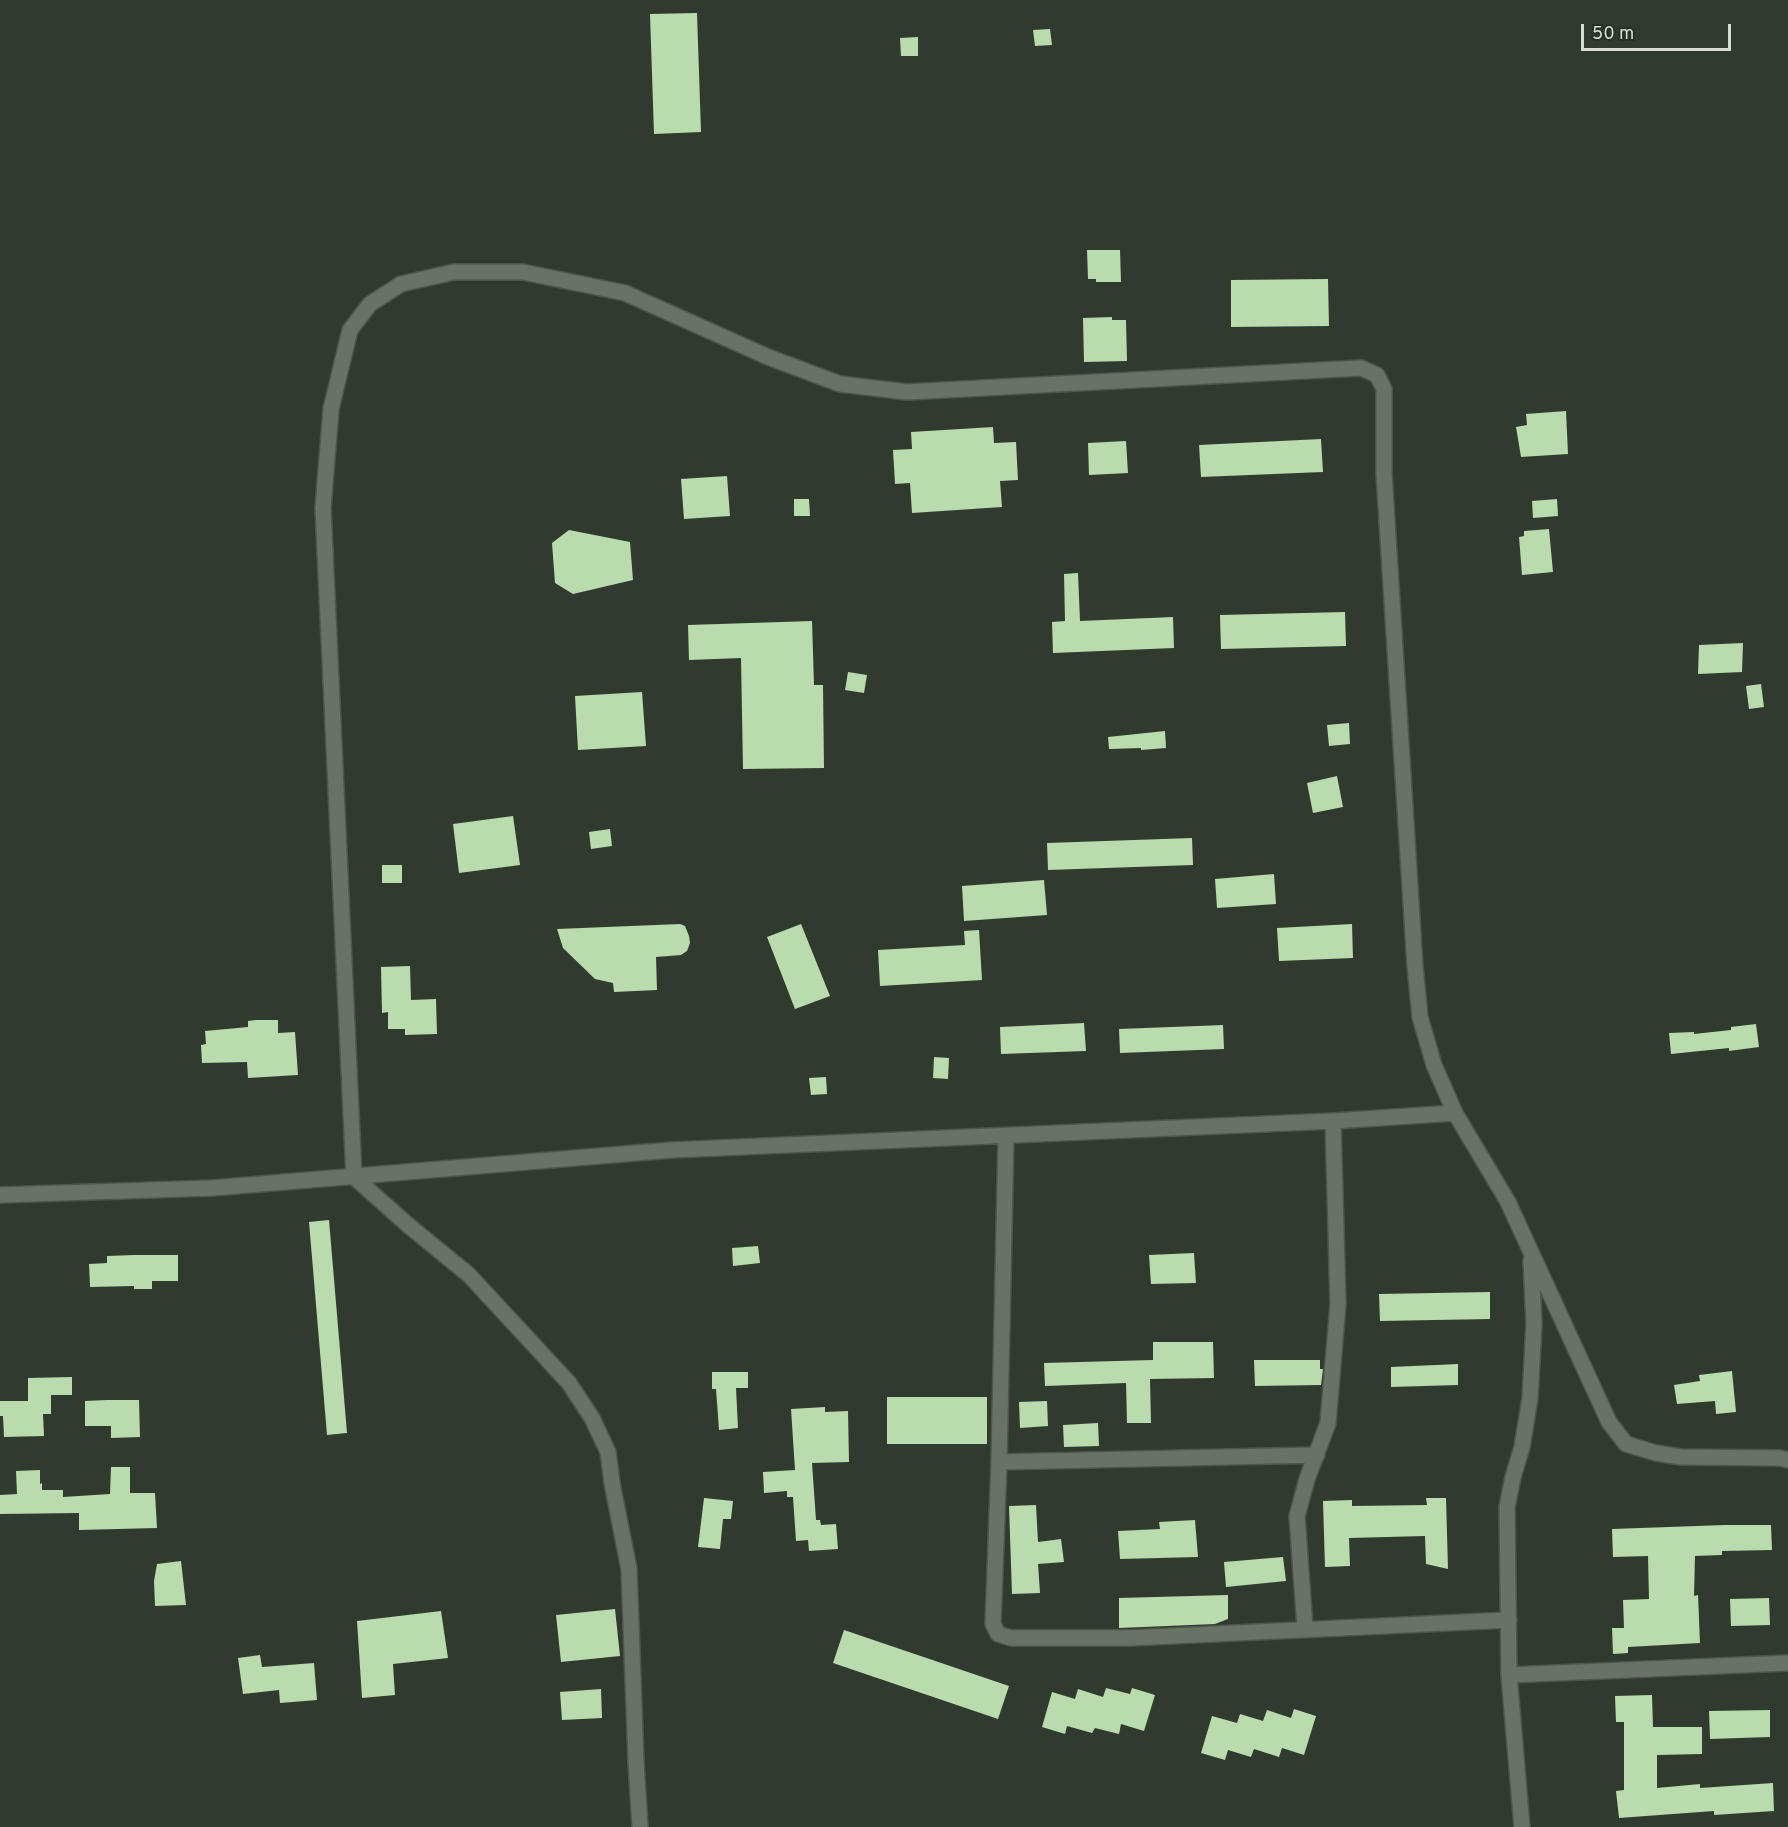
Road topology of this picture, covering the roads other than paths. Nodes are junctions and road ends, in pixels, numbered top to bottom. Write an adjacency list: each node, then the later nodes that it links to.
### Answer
1 (1455, 1113): 2 (street); 4 (street); 6 (street)
2 (1333, 1121): 3 (street); 7 (street)
3 (1006, 1137): 4 (street); 9 (street)
4 (354, 1176): 5 (street); 14 (street)
5 (0, 1195)
6 (1529, 1250): 8 (street); 10 (street)
7 (1317, 1455): 9 (street); 11 (street)
8 (1788, 1460)
9 (999, 1462): 11 (street)
10 (1509, 1620): 11 (street); 13 (street)
11 (1305, 1628)
12 (1788, 1663): 13 (street)
13 (1509, 1675): 15 (street)
14 (640, 1827)
15 (1522, 1827)

